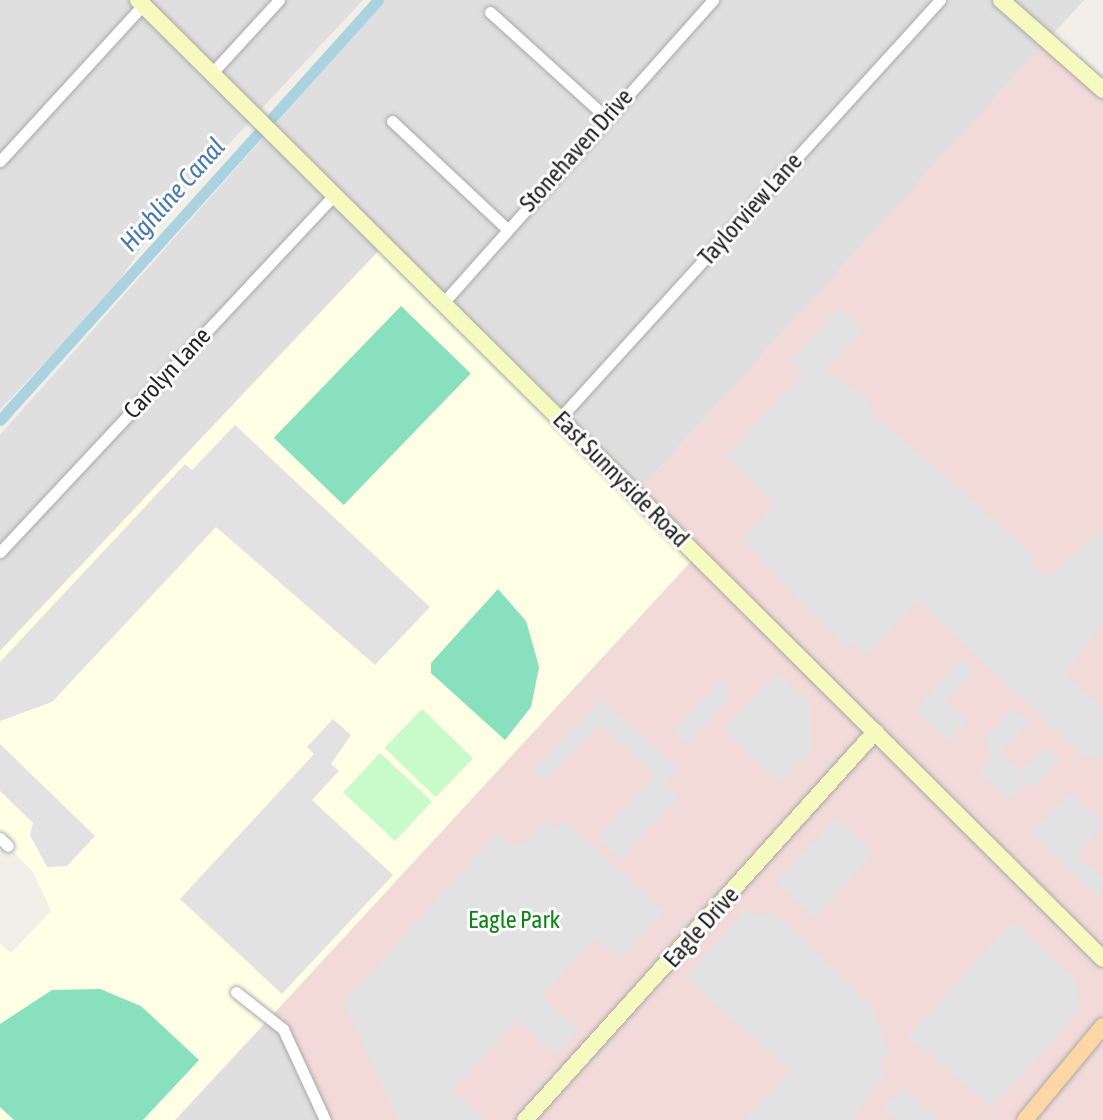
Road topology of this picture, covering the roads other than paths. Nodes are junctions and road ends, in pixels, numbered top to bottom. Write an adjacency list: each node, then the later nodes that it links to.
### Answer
1 (279, 0): 7 (street)
2 (940, 0): 15 (street, Taylorview Lane)
3 (1001, 0): 8 (main road)
4 (140, 2): 7 (main road, East Sunnyside Road); 11 (street)
5 (708, 2): 9 (street, Stonehaven Drive)
6 (490, 12): 9 (street)
7 (212, 73): 12 (main road, East Sunnyside Road)
8 (1103, 90)
9 (606, 117): 13 (street, Stonehaven Drive)
10 (392, 121): 13 (street)
11 (0, 161)
12 (335, 194): 14 (main road, East Sunnyside Road); 16 (street, Carolyn Lane)
13 (506, 228): 14 (street, Stonehaven Drive)
14 (443, 303): 15 (main road, East Sunnyside Road)
15 (560, 418): 17 (main road, East Sunnyside Road)
16 (0, 552)
17 (875, 732): 18 (main road, East Sunnyside Road); 22 (main road, Eagle Drive)
18 (1103, 959)
19 (236, 992): 21 (street)
20 (1103, 1026): 23 (main road)
21 (325, 1120)
22 (525, 1120)
23 (1025, 1120)

